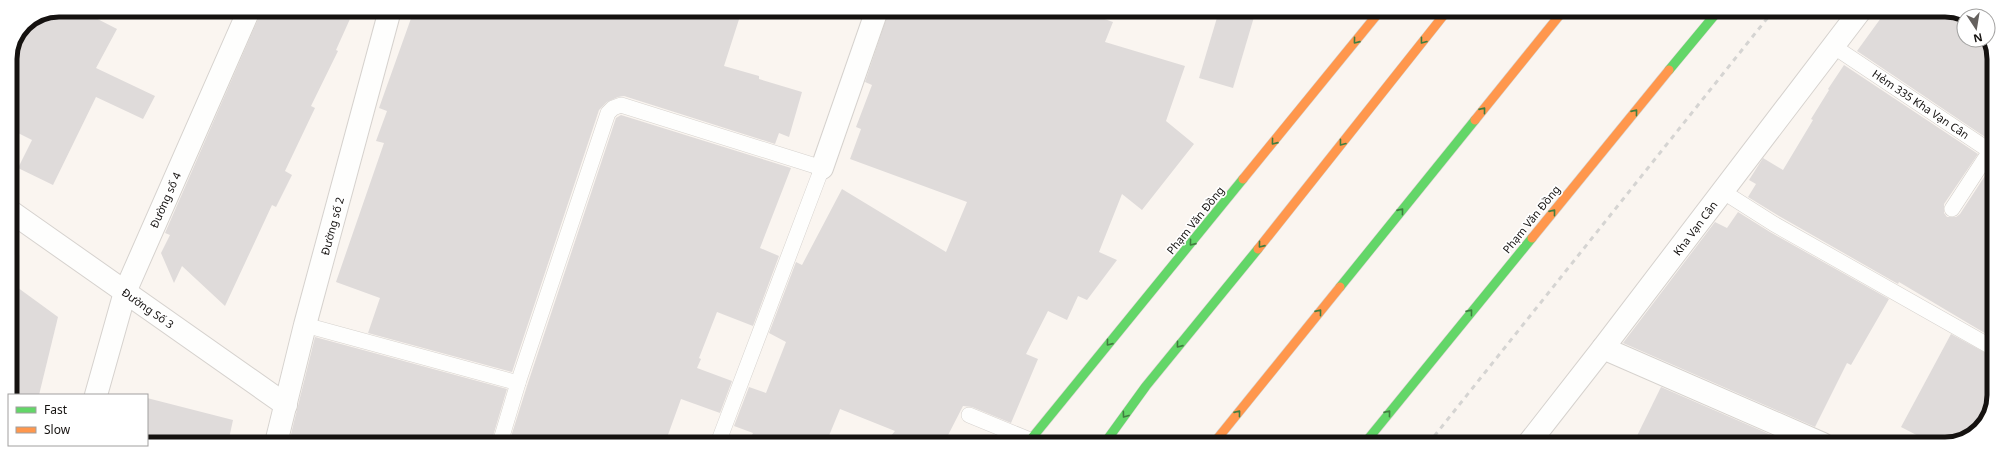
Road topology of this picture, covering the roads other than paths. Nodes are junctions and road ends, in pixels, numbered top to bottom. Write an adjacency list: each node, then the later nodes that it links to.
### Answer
1 (246, 17): 16 (street, Đường số 4)
2 (388, 17): 17 (street, Đường số 2)
3 (875, 17): 12 (street)
4 (1375, 17): 28 (main road, Phạm Văn Đồng, one-way to 28)
5 (1442, 17): 29 (main road, one-way to 29)
6 (1559, 17): 30 (main road, one-way to 6)
7 (1713, 17): 31 (main road, Phạm Văn Đồng, one-way to 7)
8 (1855, 17): 9 (street, Kha Vạn Cân)
9 (1833, 46): 10 (lane, Hẻm 335 Kha Vạn Cân); 13 (street, Kha Vạn Cân)
10 (1987, 149)
11 (1987, 156): 14 (lane, Hẻm 335 Kha Vạn Cân)
12 (822, 168): 20 (lane); 26 (lane)
13 (1722, 192): 18 (lane); 19 (street, Kha Vạn Cân)
14 (1952, 209)
15 (17, 216): 16 (street, Đường Số 3)
16 (125, 292): 21 (street, Đường số 4); 22 (street, Đường Số 3)
17 (305, 325): 20 (lane); 22 (street, Đường số 2)
18 (1987, 345)
19 (1603, 348): 32 (street, Kha Vạn Cân); 33 (street)
20 (518, 384): 25 (lane)
21 (96, 394)
22 (286, 405): 24 (street, Đường số 2)
23 (969, 414): 27 (lane)
24 (278, 437)
25 (502, 437)
26 (720, 437)
27 (1017, 437)
28 (1032, 437)
29 (1109, 437)
30 (1219, 437)
31 (1370, 437)
32 (1533, 437)
33 (1807, 437)

